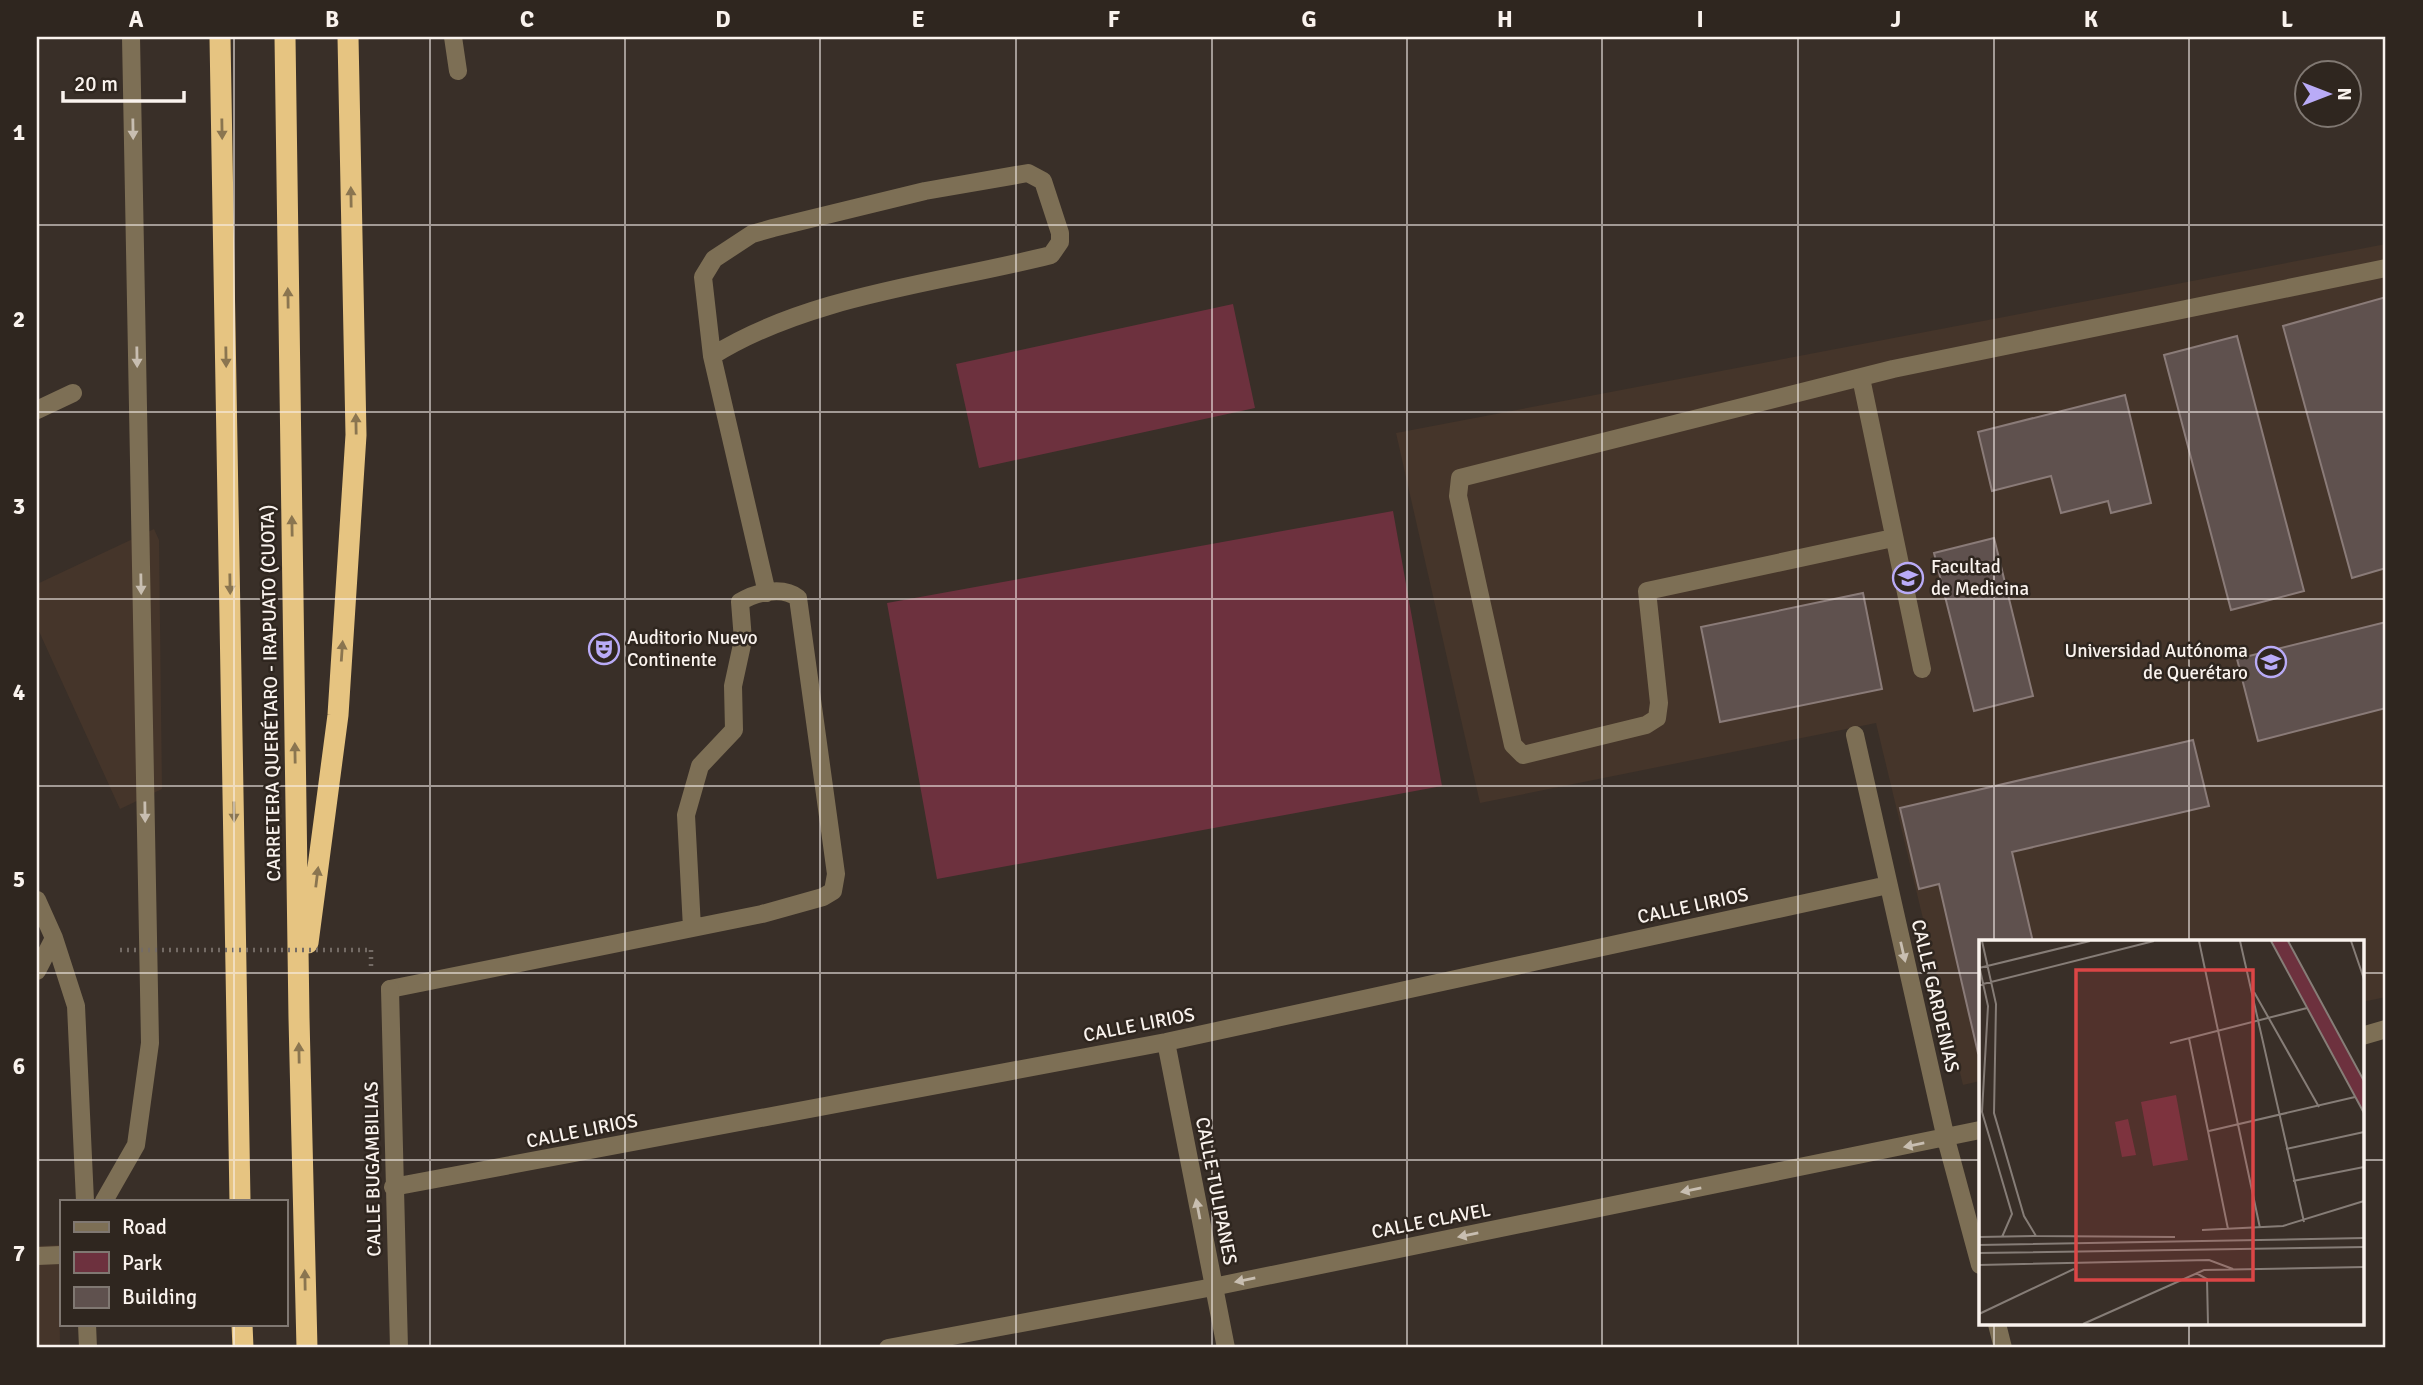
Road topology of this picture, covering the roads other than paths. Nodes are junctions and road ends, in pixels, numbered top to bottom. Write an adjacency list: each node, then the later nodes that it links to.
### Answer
1 (131, 37): 29 (street, one-way to 29)
2 (220, 37): 30 (highway, CARRETERA QUERÉTARO - IRAPUATO (CUOTA), one-way to 30)
3 (285, 37): 21 (highway, CARRETERA QUERÉTARO - IRAPUATO (CUOTA), one-way to 3)
4 (348, 37): 21 (highway, one-way to 4)
5 (453, 37): 6 (street)
6 (458, 71)
7 (2386, 268): 9 (street)
8 (712, 356): 8 (street); 13 (street)
9 (1861, 378): 12 (street); 12 (street)
10 (74, 393): 11 (street)
11 (37, 410)
12 (1893, 538): 14 (street)
13 (766, 593): 18 (street); 18 (street)
14 (1922, 669)
15 (1855, 735): 16 (street, CALLE GARDENIAS)
16 (1888, 885): 24 (street, CALLE LIRIOS); 26 (street, CALLE GARDENIAS, one-way to 26)
17 (37, 900): 19 (street)
18 (692, 928): 27 (street, CALLE BUGAMBILIAS)
19 (54, 938): 20 (street); 28 (street)
20 (37, 971)
21 (299, 1018): 40 (highway, CARRETERA QUERÉTARO - IRAPUATO (CUOTA), one-way to 21)
22 (2386, 1029): 23 (street)
23 (2364, 1034)
24 (1166, 1042): 27 (street, CALLE LIRIOS); 34 (street, CALLE TULIPANES, one-way to 24)
25 (1979, 1130): 26 (street, CALLE CLAVEL)
26 (1946, 1139): 33 (street, CALLE GARDENIAS); 34 (street, CALLE CLAVEL, one-way to 34)
27 (393, 1187): 41 (street, CALLE BUGAMBILIAS)
28 (85, 1200)
29 (105, 1200)
30 (240, 1200)
31 (60, 1255): 32 (street)
32 (37, 1256)
33 (1979, 1261)
34 (1213, 1287): 42 (street, CALLE CLAVEL); 43 (street, CALLE TULIPANES)
35 (88, 1326): 38 (street)
36 (242, 1326): 39 (highway)
37 (1998, 1326): 44 (street)
38 (88, 1348)
39 (243, 1348)
40 (307, 1348)
41 (399, 1348)
42 (888, 1348)
43 (1226, 1348)
44 (2003, 1348)

